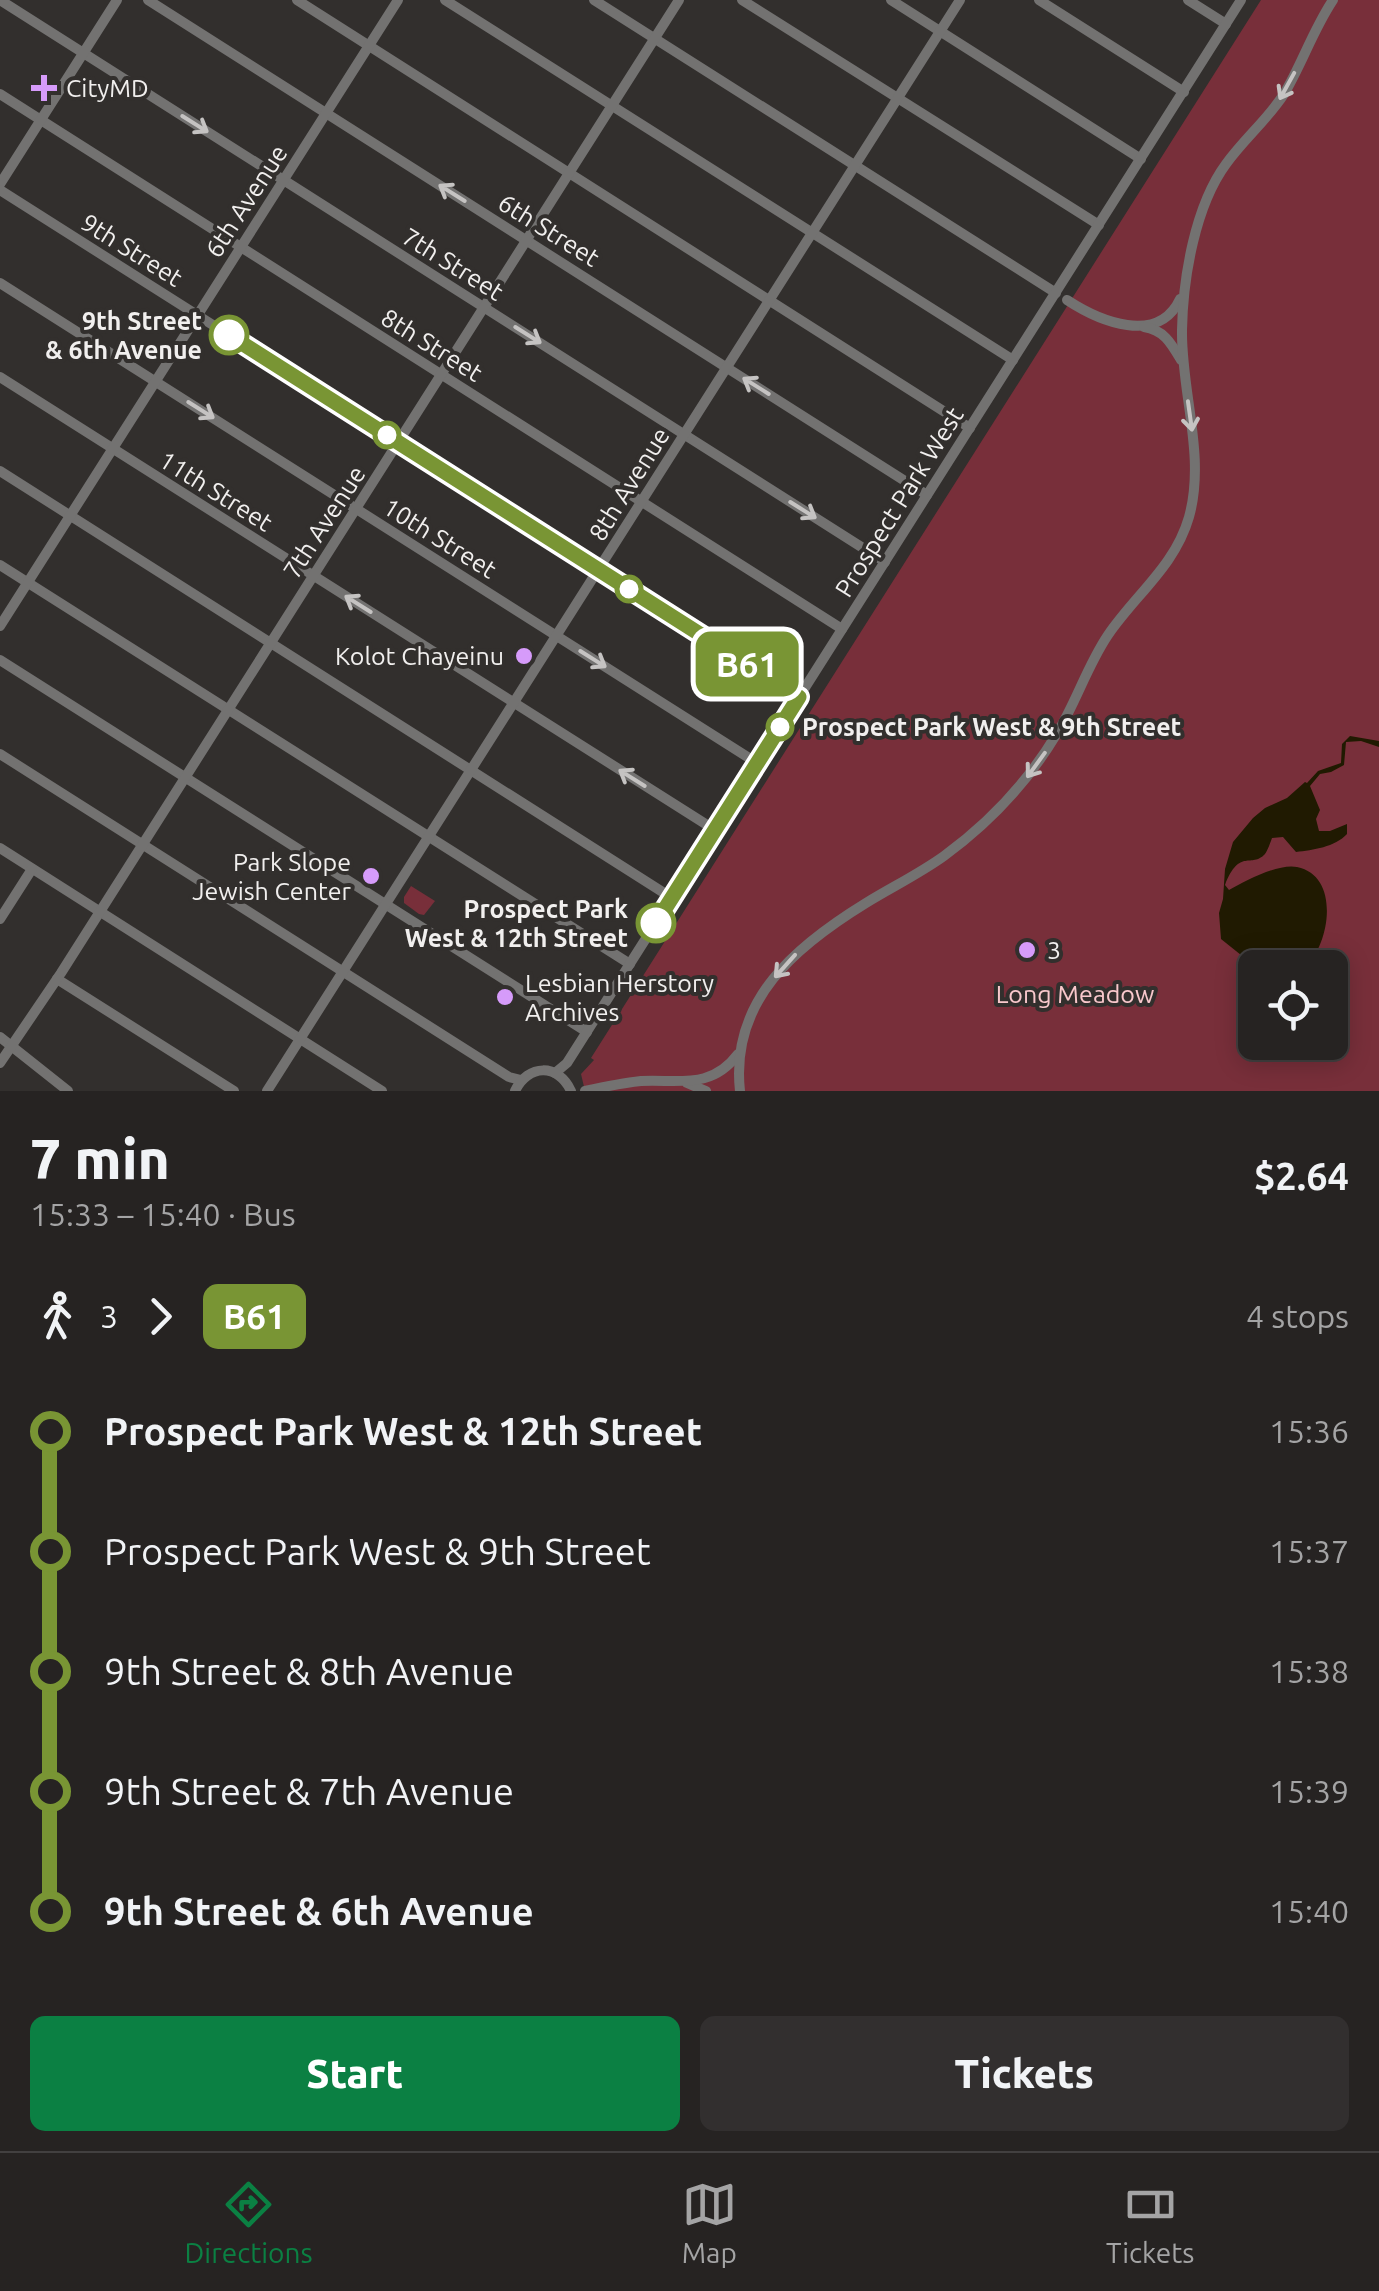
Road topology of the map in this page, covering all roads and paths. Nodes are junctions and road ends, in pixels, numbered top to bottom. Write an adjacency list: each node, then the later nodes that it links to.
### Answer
1 (0, 0): 20 (street, 7th Street)
2 (116, 0): 20 (street)
3 (148, 0): 25 (street, 6th Street)
4 (297, 0): 19 (street)
5 (398, 0): 19 (street, 6th Avenue)
6 (445, 0): 24 (street)
7 (594, 0): 18 (street)
8 (679, 0): 18 (street, 7th Avenue)
9 (742, 0): 23 (street)
10 (891, 0): 17 (street)
11 (960, 0): 17 (street, 8th Avenue)
12 (1039, 0): 21 (street)
13 (1188, 0): 16 (street)
14 (1241, 0): 16 (street, Prospect Park West)
15 (1332, 0): 37 (street, one-way to 37)
16 (1226, 24): 21 (street, Prospect Park West)
17 (940, 32): 23 (street, 8th Avenue); 27 (street)
18 (655, 38): 24 (street, 7th Avenue); 28 (street)
19 (369, 46): 25 (street, 6th Avenue); 29 (street)
20 (83, 53): 26 (street); 30 (street, 7th Street, one-way to 30)
21 (1184, 92): 27 (street, Prospect Park West)
22 (0, 94): 26 (street, 8th Street)
23 (898, 99): 28 (street, 8th Avenue); 32 (street)
24 (612, 106): 29 (street, 7th Avenue); 33 (street)
25 (326, 113): 30 (street, 6th Avenue); 34 (street, 6th Street, one-way to 25)
26 (40, 120): 31 (street); 35 (street, 8th Street)
27 (1141, 159): 32 (street, Prospect Park West)
28 (855, 166): 33 (street, 8th Avenue); 38 (street)
29 (569, 173): 34 (street, 7th Avenue); 39 (street)
30 (284, 180): 35 (street, 6th Avenue); 41 (street, 7th Street)
31 (0, 186): 42 (street, 9th Street)
32 (1099, 225): 38 (street, Prospect Park West)
33 (812, 233): 39 (street, 8th Avenue); 44 (street)
34 (527, 240): 41 (street, 7th Avenue); 46 (street, 6th Street)
35 (240, 246): 42 (street, 6th Avenue); 47 (street, 8th Street)
36 (0, 283): 49 (street, 10th Street)
37 (1185, 289): 43 (street); 45 (street)
38 (1056, 292): 44 (street, Prospect Park West)
39 (770, 300): 46 (street, 8th Avenue); 50 (street)
40 (1067, 300): 43 (street)
41 (484, 307): 47 (street, 7th Avenue); 51 (street, 7th Street, one-way to 51)
42 (198, 315): 49 (street, 6th Avenue); 52 (street, 9th Street)
43 (1133, 326): 45 (street)
44 (1013, 360): 50 (street, Prospect Park West)
45 (1183, 364): 92 (street, one-way to 92)
46 (727, 367): 51 (street, 8th Avenue); 55 (street, 6th Street, one-way to 46)
47 (442, 375): 52 (street, 7th Avenue); 56 (street, 8th Street)
48 (0, 377): 53 (street, 11th Street)
49 (156, 382): 53 (street, 6th Avenue); 57 (street, 10th Street, one-way to 57)
50 (970, 428): 55 (street, Prospect Park West)
51 (684, 434): 56 (street, 8th Avenue); 59 (street, 7th Street, one-way to 59)
52 (398, 443): 57 (street, 7th Avenue); 61 (street, 9th Street)
53 (113, 449): 58 (street, 6th Avenue); 62 (street, 11th Street)
54 (0, 471): 58 (street)
55 (927, 494): 59 (street, Prospect Park West)
56 (642, 502): 61 (street, 8th Avenue); 65 (street, 8th Street)
57 (356, 509): 62 (street, 7th Avenue); 66 (street, 10th Street)
58 (70, 516): 63 (street, 6th Avenue); 67 (street)
59 (884, 562): 65 (street, Prospect Park West)
60 (0, 566): 63 (street)
61 (598, 570): 66 (street, 8th Avenue); 69 (street, 9th Street)
62 (314, 576): 67 (street, 7th Avenue); 70 (street, 11th Street, one-way to 62)
63 (28, 583): 64 (street, 6th Avenue); 71 (street)
64 (0, 626)
65 (842, 629): 69 (street, Prospect Park West)
66 (556, 636): 70 (street, 8th Avenue); 73 (street, 10th Street, one-way to 73)
67 (270, 643): 71 (street, 7th Avenue); 74 (street)
68 (0, 660): 75 (street)
69 (799, 697): 73 (street, Prospect Park West)
70 (514, 703): 74 (street, 8th Avenue); 76 (street, 11th Street, one-way to 70)
71 (228, 710): 75 (street, 7th Avenue); 77 (street)
72 (0, 754): 78 (street)
73 (757, 764): 76 (street, Prospect Park West)
74 (471, 770): 77 (street, 8th Avenue); 81 (street)
75 (185, 778): 78 (street, 7th Avenue); 82 (street)
76 (715, 830): 81 (street, Prospect Park West)
77 (428, 838): 82 (street, 8th Avenue); 85 (street)
78 (143, 844): 83 (street, 7th Avenue); 86 (street)
79 (0, 848): 80 (street)
80 (32, 868): 83 (street); 84 (street)
81 (672, 898): 85 (street, Prospect Park West)
82 (386, 905): 86 (street, 8th Avenue); 88 (street)
83 (100, 912): 87 (street, 7th Avenue); 90 (street)
84 (0, 919)
85 (630, 964): 88 (street, Prospect Park West)
86 (343, 972): 90 (street, 8th Avenue); 95 (street)
87 (58, 979): 91 (street, 7th Avenue); 98 (street)
88 (587, 1032): 94 (street, Prospect Park West)
89 (0, 1037): 91 (street)
90 (300, 1039): 99 (street, 8th Avenue); 100 (street)
91 (13, 1047): 93 (street, 7th Avenue); 97 (street)
92 (738, 1054): 96 (street); 105 (street)
93 (0, 1063)
94 (556, 1073): 95 (street); 102 (street)
95 (521, 1080): 101 (street)
96 (686, 1082): 103 (street); 104 (street)
97 (68, 1091)
98 (234, 1091)
99 (268, 1091)
100 (382, 1091)
101 (515, 1091)
102 (571, 1091)
103 (585, 1091)
104 (706, 1091)
105 (740, 1091)

